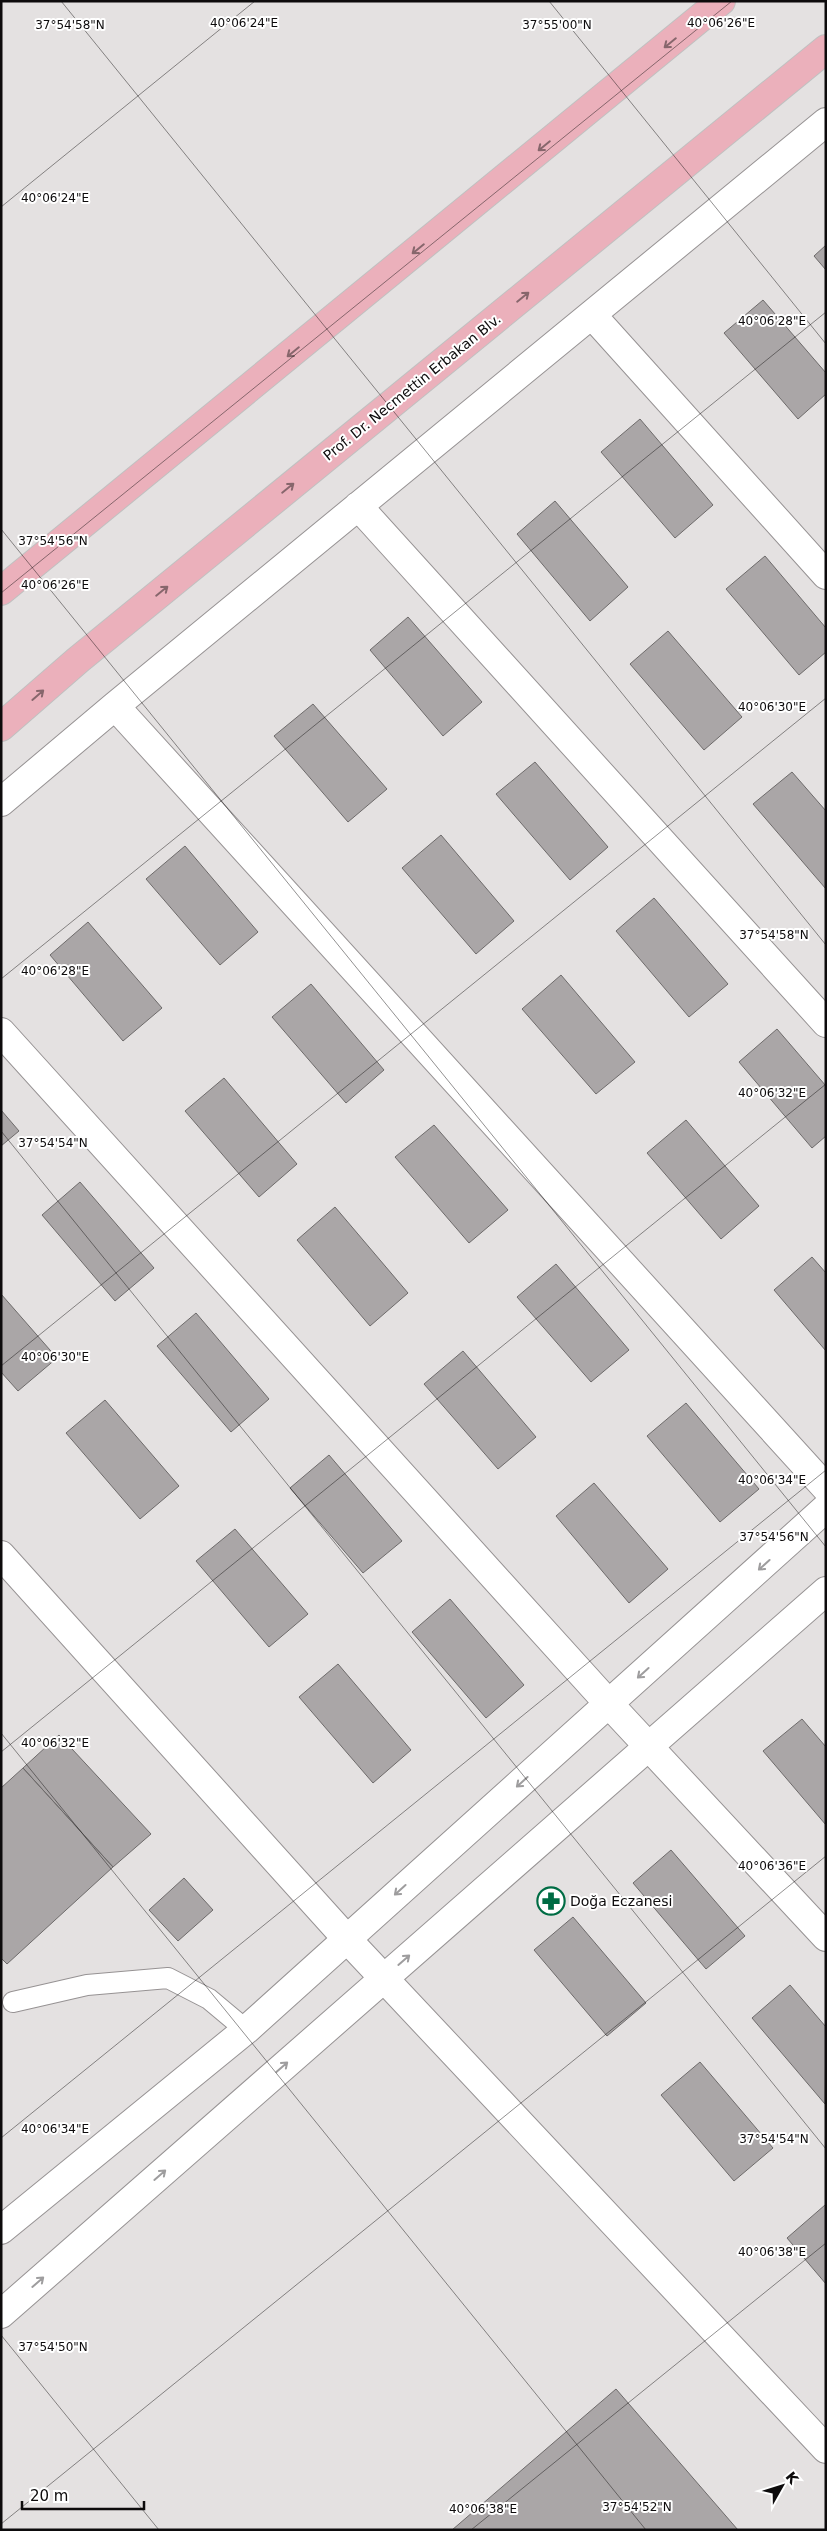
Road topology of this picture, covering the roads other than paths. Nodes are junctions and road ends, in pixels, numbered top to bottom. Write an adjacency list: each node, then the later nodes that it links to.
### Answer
1 (721, 1): 7 (main road, one-way to 7)
2 (826, 49): 9 (main road, Prof. Dr. Necmettin Erbakan Blv., one-way to 2)
3 (826, 122): 4 (street)
4 (592, 315): 5 (street); 6 (street)
5 (358, 506): 8 (street); 11 (street)
6 (826, 575)
7 (1, 591)
8 (116, 706): 10 (street); 13 (street)
9 (1, 727)
10 (1, 802)
11 (826, 1023)
12 (1, 1032): 17 (street)
13 (826, 1488)
14 (826, 1508): 17 (street, one-way to 17)
15 (1, 1556): 20 (street)
16 (826, 1591): 18 (street)
17 (609, 1704): 18 (street); 20 (street, one-way to 20)
18 (649, 1744): 19 (street); 21 (street, one-way to 18)
19 (826, 1937)
20 (346, 1938): 21 (street); 23 (street)
21 (384, 1978): 25 (street, one-way to 21); 26 (street)
22 (13, 2002): 23 (lane)
23 (246, 2030): 24 (street)
24 (1, 2230)
25 (1, 2314)
26 (826, 2449)

